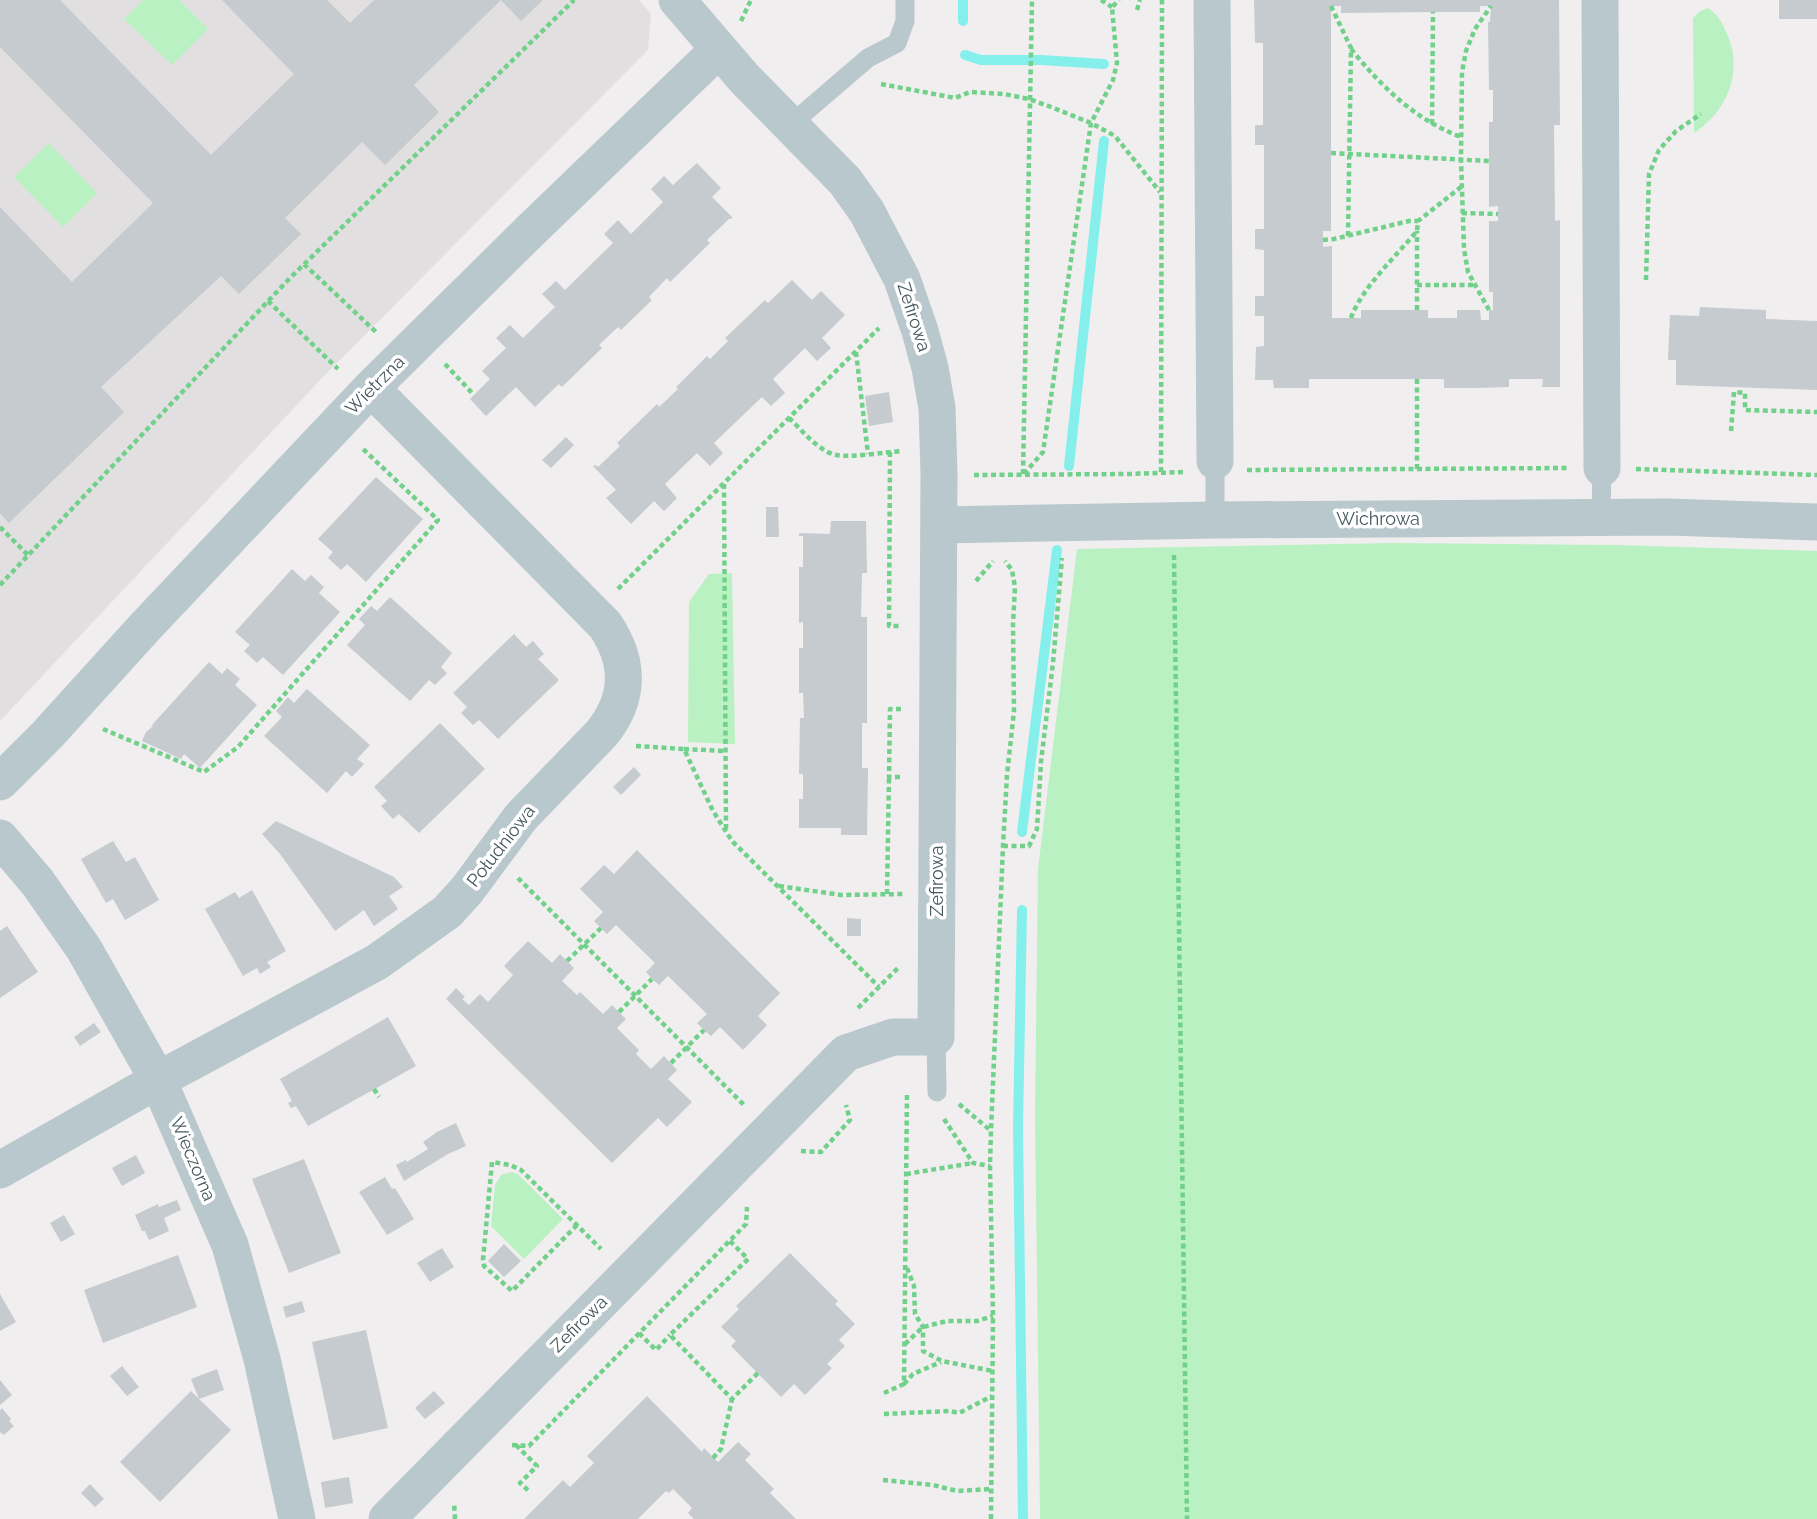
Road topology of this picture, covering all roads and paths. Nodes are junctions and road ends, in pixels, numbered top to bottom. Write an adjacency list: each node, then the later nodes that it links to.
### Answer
1 (574, 0): 38 (path)
2 (677, 0): 17 (street)
3 (751, 0): 17 (path)
4 (905, 0): 19 (lane)
5 (1032, 0): 20 (path)
6 (1101, 0): 14 (path)
7 (1119, 0): 14 (path)
8 (1140, 0): 15 (path)
9 (1162, 0): 31 (path)
10 (1212, 0): 61 (street)
11 (1600, 0): 62 (street)
12 (1331, 6): 18 (path)
13 (1490, 6): 25 (path)
14 (1112, 7): 22 (path)
15 (1137, 10)
16 (1433, 12): 23 (path)
17 (728, 39): 24 (street, Zefirowa); 52 (street, Wietrzna)
18 (1351, 48): 23 (path); 27 (path)
19 (850, 74): 20 (path); 24 (lane)
20 (1030, 99): 22 (path); 66 (path)
21 (1701, 114): 39 (path)
22 (1091, 123): 31 (path); 66 (path)
23 (1432, 124): 25 (path)
24 (790, 125): 43 (street, Zefirowa)
25 (1461, 136): 28 (path)
26 (1331, 153): 27 (path)
27 (1349, 154): 28 (path); 36 (path)
28 (1461, 159): 29 (path); 30 (path)
29 (1489, 161)
30 (1462, 186): 32 (path); 34 (path)
31 (1161, 193): 64 (path)
32 (1462, 214): 33 (path); 41 (path)
33 (1498, 214)
34 (1418, 221): 35 (path); 36 (path)
35 (1417, 231): 40 (path); 46 (path)
36 (1348, 236): 37 (path)
37 (1323, 240)
38 (304, 264): 42 (path); 47 (path)
39 (1646, 280)
40 (1417, 285): 41 (path); 44 (path)
41 (1476, 285): 45 (path)
42 (268, 301): 50 (path); 77 (path)
43 (912, 307): 48 (path); 73 (street, Zefirowa)
44 (1417, 310)
45 (1489, 310)
46 (1352, 318)
47 (376, 332)
48 (856, 351): 55 (path); 60 (path)
49 (438, 357): 53 (path)
50 (339, 370)
51 (1417, 379): 63 (path)
52 (371, 388): 79 (street, Południowa); 86 (street, Wietrzna)
53 (473, 394)
54 (1817, 412): 56 (path)
55 (789, 418): 60 (path); 68 (path)
56 (1731, 431)
57 (362, 448): 82 (path)
58 (913, 450): 59 (path)
59 (890, 452): 60 (path); 80 (path)
60 (868, 453)
61 (1215, 466): 63 (path); 64 (path); 70 (lane)
62 (1602, 468): 63 (path); 67 (path); 69 (lane)
63 (1417, 469)
64 (1161, 472): 66 (path)
65 (1001, 475): 66 (path)
66 (1023, 475)
67 (1817, 475)
68 (724, 483): 79 (path); 85 (path)
69 (1601, 517): 70 (street, Wichrowa); 72 (street, Wichrowa)
70 (1215, 520): 71 (street, Wichrowa)
71 (1065, 522): 73 (street, Wichrowa); 89 (path)
72 (1817, 522)
73 (939, 525): 102 (street, Zefirowa)
74 (0, 527): 77 (path)
75 (1174, 548): 143 (path)
76 (1000, 553): 89 (path)
77 (28, 555): 78 (path)
78 (0, 585)
79 (593, 614): 105 (street, Południowa)
80 (893, 626)
81 (894, 709): 92 (path)
82 (98, 727)
83 (628, 746): 84 (path)
84 (684, 749): 85 (path); 87 (path)
85 (725, 751): 87 (path)
86 (0, 782)
87 (726, 831): 91 (path)
88 (0, 838): 105 (street, Wieczorna)
89 (1003, 846): 111 (path)
90 (511, 870): 95 (path)
91 (777, 886): 92 (path); 98 (path)
92 (887, 894): 93 (path)
93 (911, 894)
94 (601, 928): 95 (path)
95 (584, 944): 96 (path); 99 (path)
96 (567, 961)
97 (652, 979): 99 (path)
98 (879, 987)
99 (635, 996): 100 (path); 103 (path)
100 (619, 1012)
101 (704, 1030): 103 (path)
102 (936, 1037): 108 (lane); 141 (street, Zefirowa)
103 (687, 1047): 104 (path); 110 (path)
104 (671, 1063)
105 (158, 1080): 114 (street, Południowa); 140 (street, Wieczorna)
106 (374, 1089): 109 (path)
107 (907, 1092): 115 (path)
108 (937, 1092): 111 (path); 112 (path)
109 (379, 1097)
110 (745, 1105)
111 (991, 1130): 113 (path)
112 (973, 1163): 113 (path); 115 (path)
113 (990, 1166): 121 (path)
114 (0, 1170)
115 (906, 1174): 120 (path)
116 (747, 1204): 118 (path)
117 (577, 1225): 117 (path); 119 (path)
118 (730, 1241): 123 (path); 124 (path)
119 (603, 1251)
120 (905, 1264): 122 (path); 125 (path)
121 (993, 1316): 122 (path); 127 (path)
122 (923, 1327): 125 (path); 126 (path)
123 (639, 1333): 124 (path); 135 (path)
124 (670, 1335): 132 (path)
125 (904, 1344): 129 (path)
126 (942, 1361): 127 (path); 129 (path)
127 (993, 1371): 131 (path)
128 (758, 1373): 132 (path)
129 (904, 1384): 130 (path)
130 (884, 1393)
131 (992, 1396): 133 (path); 138 (path)
132 (732, 1399): 136 (path)
133 (884, 1413)
134 (506, 1444): 135 (path)
135 (515, 1445): 139 (path)
136 (713, 1458)
137 (883, 1480): 138 (path)
138 (991, 1489): 142 (path)
139 (529, 1491)
140 (297, 1519)
141 (387, 1519)
142 (991, 1519)
143 (1187, 1519)

